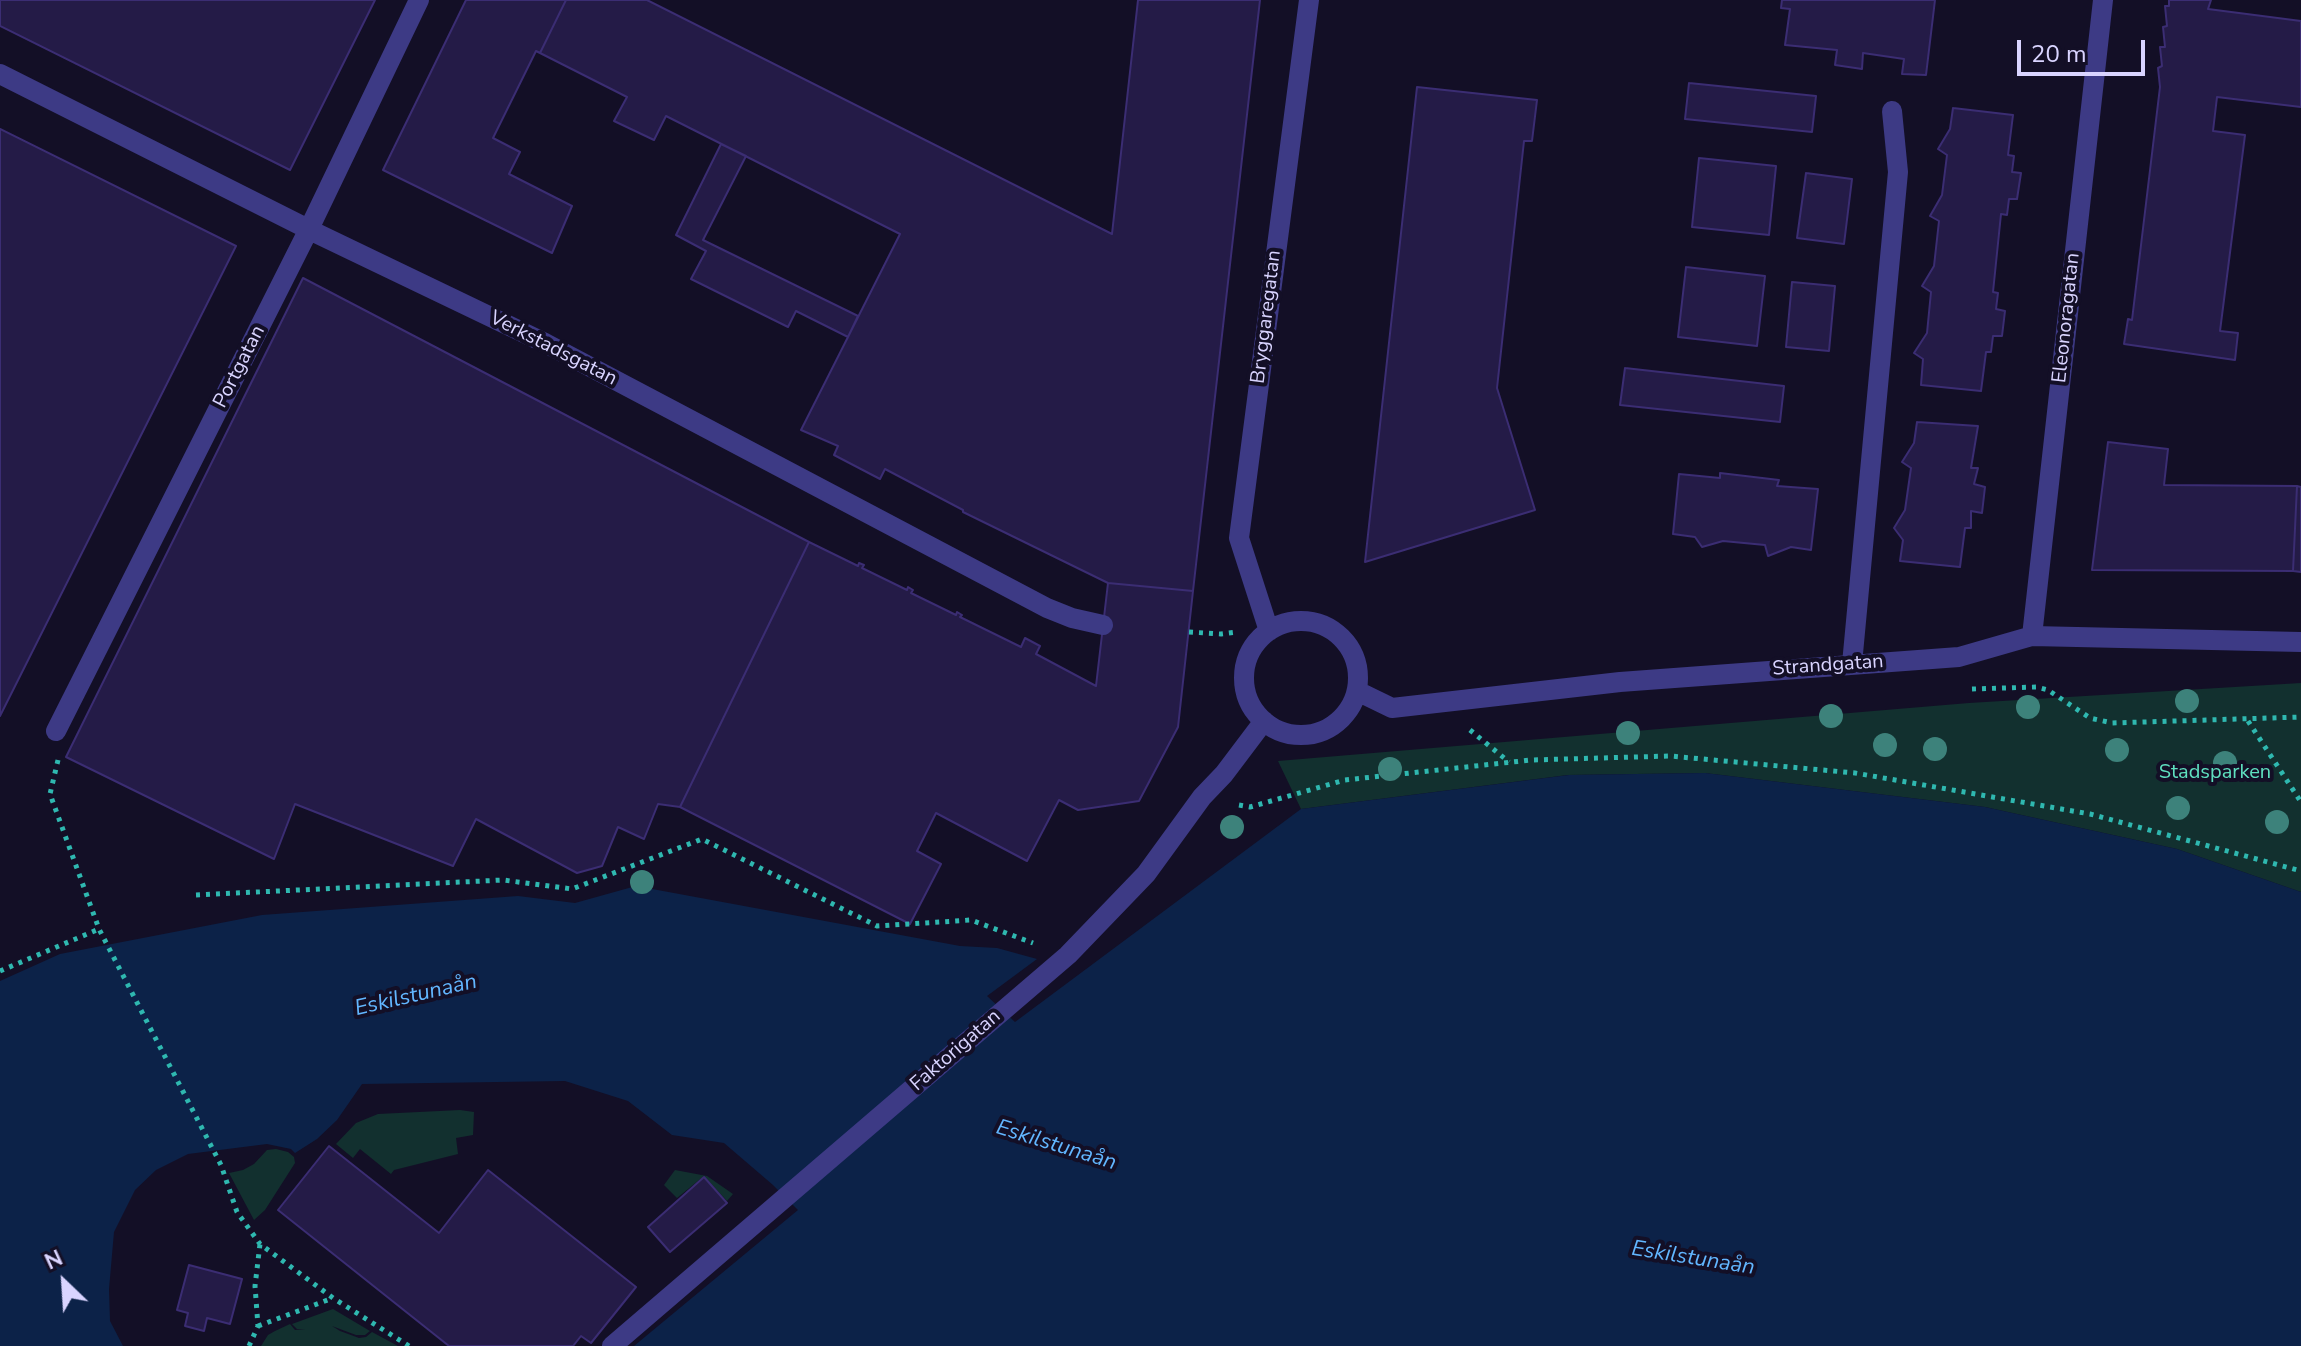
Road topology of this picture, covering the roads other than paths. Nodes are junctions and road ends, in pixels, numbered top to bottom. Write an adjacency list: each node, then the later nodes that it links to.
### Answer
1 (419, 0): 6 (street, Portgatan)
2 (1309, 0): 8 (street, Bryggaregatan)
3 (2103, 0): 9 (street, Eleonoragatan)
4 (0, 74): 6 (street, Verkstadsgatan)
5 (1892, 111): 11 (street)
6 (309, 229): 7 (street, Verkstadsgatan); 14 (street, Portgatan)
7 (1103, 625)
8 (1267, 627): 12 (street); 13 (street)
9 (2032, 636): 10 (street, Strandgatan); 11 (street, Strandgatan)
10 (2301, 642)
11 (1852, 664): 12 (street, Strandgatan)
12 (1357, 691): 13 (street)
13 (1264, 721): 15 (street, Faktorigatan)
14 (56, 731)
15 (612, 1346)

